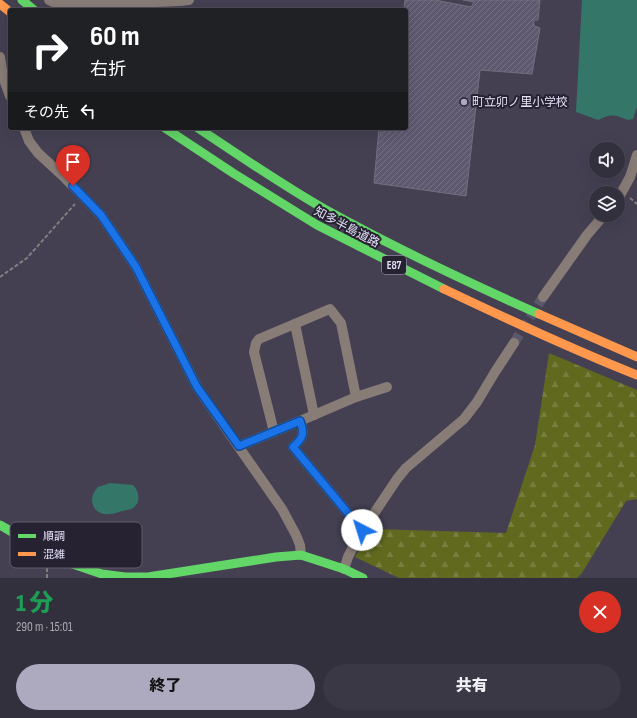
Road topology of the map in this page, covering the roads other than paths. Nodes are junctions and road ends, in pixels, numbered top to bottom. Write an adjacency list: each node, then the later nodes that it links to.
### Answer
1 (22, 0): 5 (main road)
2 (49, 0): 3 (street)
3 (189, 0)
4 (0, 4): 6 (main road)
5 (32, 8)
6 (8, 10)
7 (0, 57): 8 (street)
8 (8, 91)
9 (25, 130): 25 (street)
10 (168, 130): 19 (main road, 知多半島道路 / E87)
11 (201, 130): 18 (main road, 知多半島道路 / E87)
12 (637, 155): 13 (street)
13 (625, 186)
14 (598, 222): 15 (street)
15 (543, 297)
16 (295, 324): 21 (street); 22 (street); 24 (street)
17 (514, 342): 27 (street)
18 (637, 357)
19 (637, 375)
20 (387, 387): 21 (street)
21 (356, 397): 22 (street)
22 (314, 415): 23 (street)
23 (300, 421): 24 (street); 27 (street)
24 (274, 432): 25 (street)
25 (239, 446): 29 (street)
26 (0, 525): 28 (main road)
27 (362, 530): 31 (street)
28 (10, 531)
29 (301, 556): 31 (main road); 33 (main road)
30 (82, 568): 32 (main road)
31 (348, 573): 34 (main road)
32 (148, 578)
33 (148, 578)
34 (364, 578)

